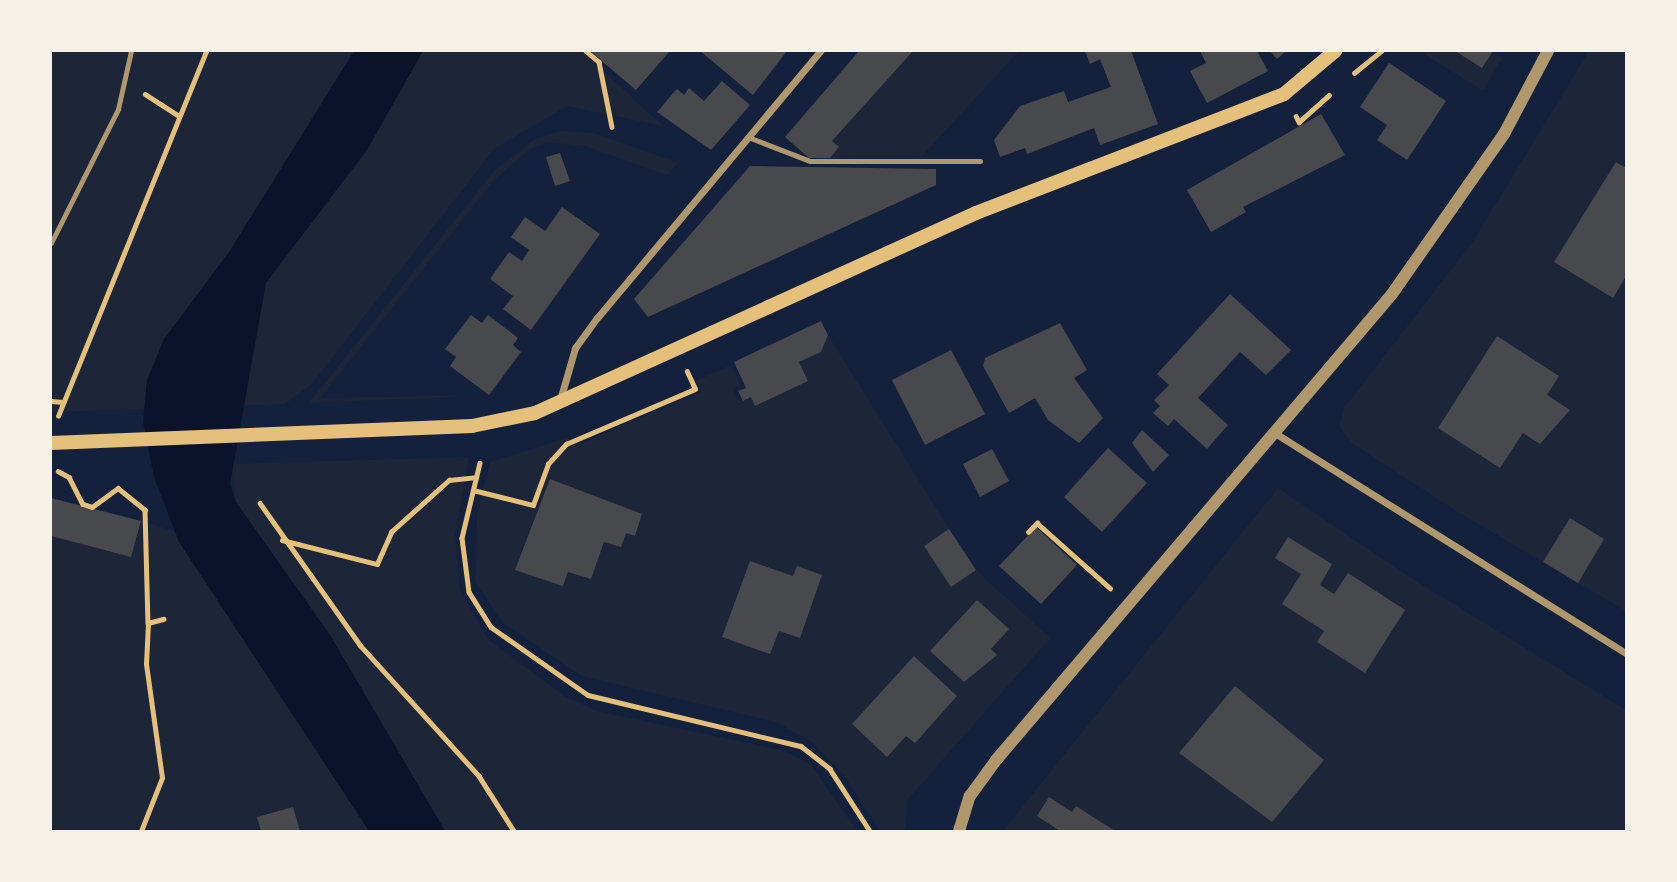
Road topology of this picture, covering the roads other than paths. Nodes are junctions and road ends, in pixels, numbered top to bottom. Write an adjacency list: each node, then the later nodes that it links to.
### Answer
1 (131, 51): 7 (lane)
2 (820, 51): 5 (street)
3 (1335, 51): 8 (main road)
4 (1548, 51): 9 (street)
5 (748, 137): 6 (lane); 8 (street)
6 (980, 161)
7 (51, 243)
8 (560, 405): 10 (main road)
9 (1278, 435): 11 (street); 12 (street)
10 (51, 443)
11 (1626, 653)
12 (959, 831)

